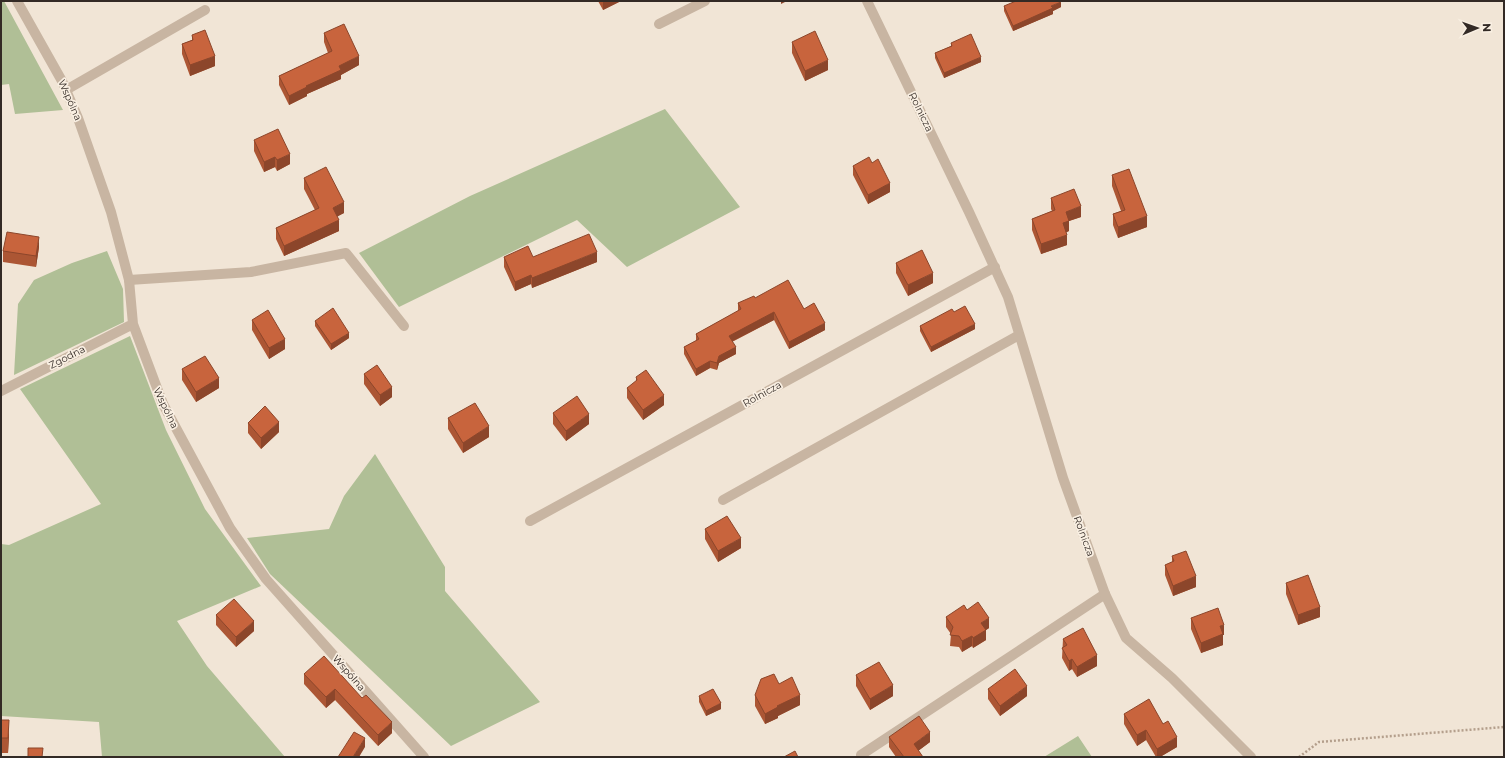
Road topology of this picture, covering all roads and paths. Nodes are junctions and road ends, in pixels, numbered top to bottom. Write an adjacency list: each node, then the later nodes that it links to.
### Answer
1 (17, 1): 6 (street, Wspólna)
2 (705, 1): 5 (street)
3 (867, 1): 7 (street, Rolnicza)
4 (205, 10): 6 (street)
5 (659, 24)
6 (66, 90): 8 (street, Wspólna)
7 (995, 268): 11 (street, Rolnicza); 14 (street, Rolnicza)
8 (129, 280): 9 (street, Wspólna); 10 (street)
9 (133, 324): 12 (street, Zgodna); 18 (street, Wspólna)
10 (404, 326)
11 (1019, 334): 13 (street); 15 (street, Rolnicza)
12 (1, 391)
13 (723, 500)
14 (530, 521)
15 (1105, 594): 17 (street); 19 (street, Rolnicza)
16 (1504, 727): 20 (path)
17 (861, 755)
18 (424, 757)
19 (1251, 757)
20 (1299, 757)

